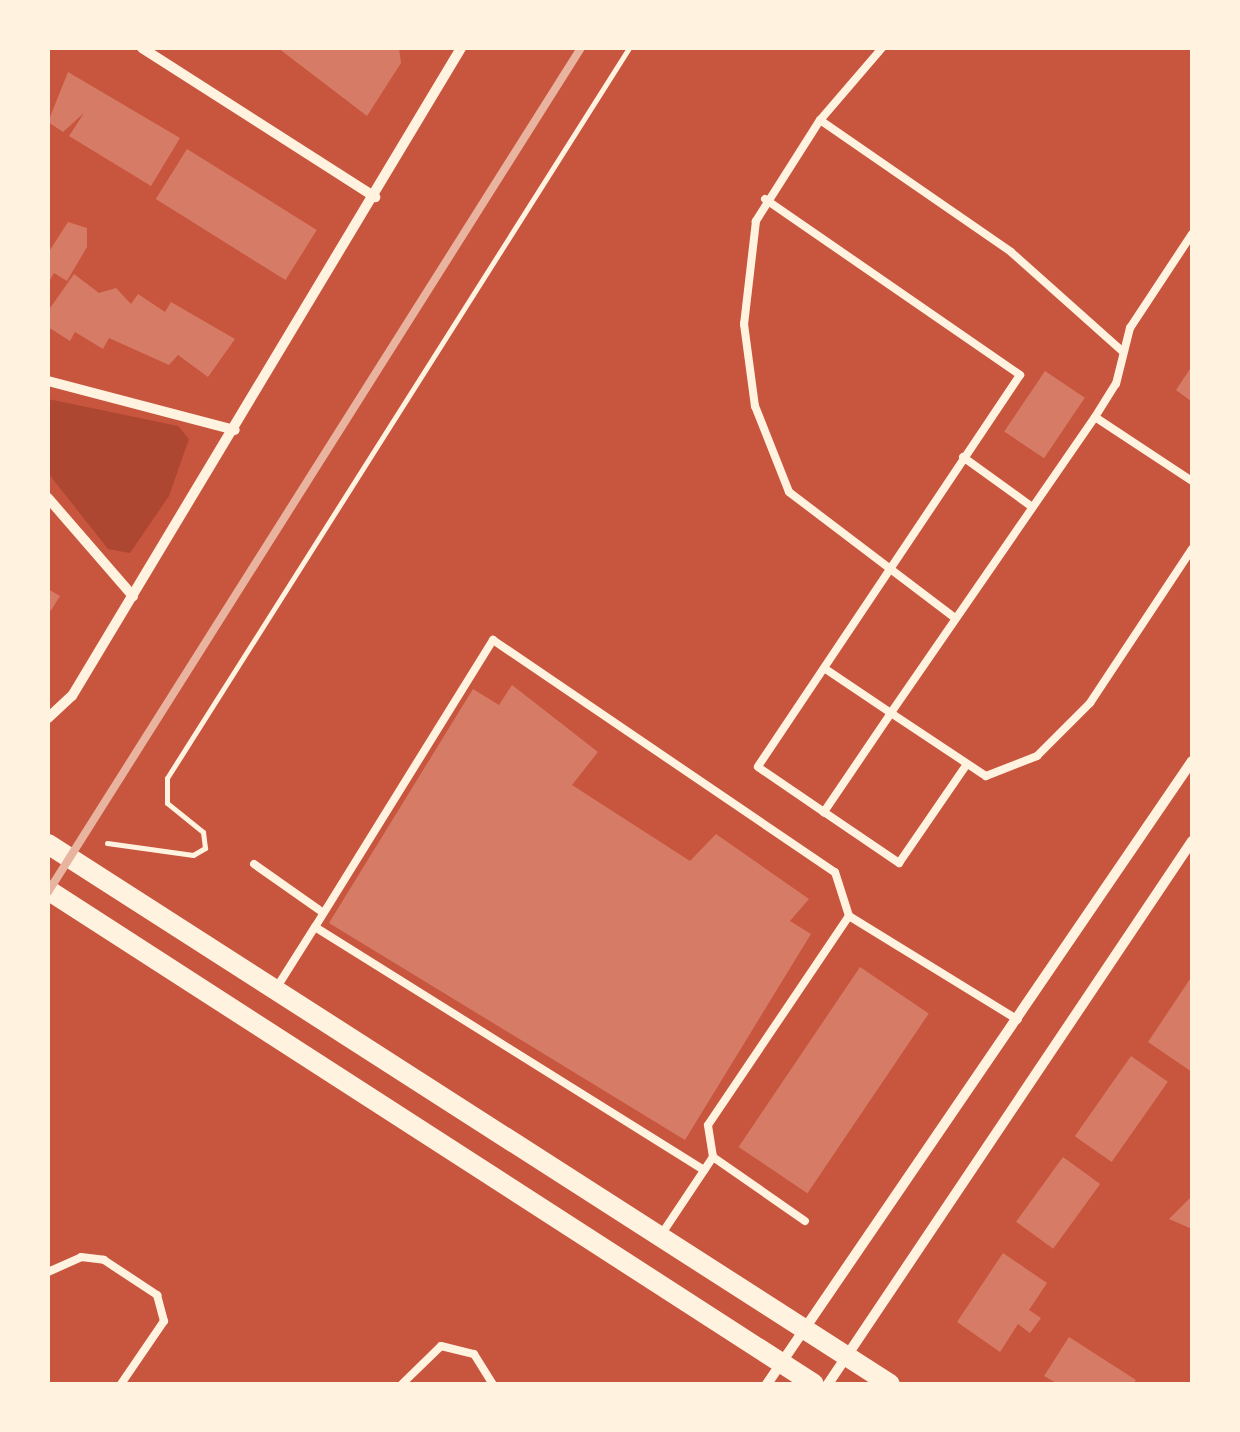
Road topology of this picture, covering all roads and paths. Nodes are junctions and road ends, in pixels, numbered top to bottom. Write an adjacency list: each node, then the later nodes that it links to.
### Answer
1 (142, 48): 6 (street)
2 (461, 48): 6 (street)
3 (629, 48): 28 (path)
4 (882, 48): 5 (lane)
5 (820, 120): 7 (lane); 9 (lane)
6 (375, 197): 12 (street)
7 (765, 199): 13 (lane); 18 (lane)
8 (1192, 234): 9 (lane)
9 (1122, 351): 11 (lane)
10 (48, 381): 12 (street)
11 (1095, 417): 14 (lane); 16 (lane)
12 (235, 430): 19 (street)
13 (963, 457): 16 (lane); 18 (lane)
14 (1192, 481)
15 (48, 498): 19 (street)
16 (1031, 506): 20 (lane)
17 (1192, 549): 25 (lane)
18 (894, 573): 20 (lane); 21 (lane)
19 (132, 596): 23 (street)
20 (955, 618): 22 (lane)
21 (827, 670): 22 (lane); 26 (lane)
22 (891, 713): 25 (lane); 26 (lane)
23 (48, 718)
24 (1192, 761): 36 (street)
25 (967, 764): 26 (lane)
26 (824, 812)
27 (1192, 841): 43 (street)
28 (108, 843)
29 (48, 844): 35 (main road)
30 (254, 864): 32 (lane)
31 (48, 890): 44 (main road)
32 (322, 912): 33 (lane); 34 (lane)
33 (849, 916): 36 (lane); 37 (lane)
34 (315, 927): 35 (lane); 38 (lane)
35 (274, 990): 40 (main road)
36 (1018, 1020): 42 (street)
37 (712, 1157): 38 (lane); 39 (lane)
38 (704, 1170): 40 (lane)
39 (805, 1221)
40 (659, 1238): 42 (main road)
41 (48, 1272): 45 (lane)
42 (802, 1330): 43 (main road); 44 (street)
43 (845, 1356): 50 (street); 51 (main road)
44 (780, 1363): 48 (street); 49 (main road)
45 (122, 1384)
46 (402, 1384): 47 (lane)
47 (493, 1384)
48 (766, 1384)
49 (814, 1384)
50 (828, 1384)
51 (890, 1384)

